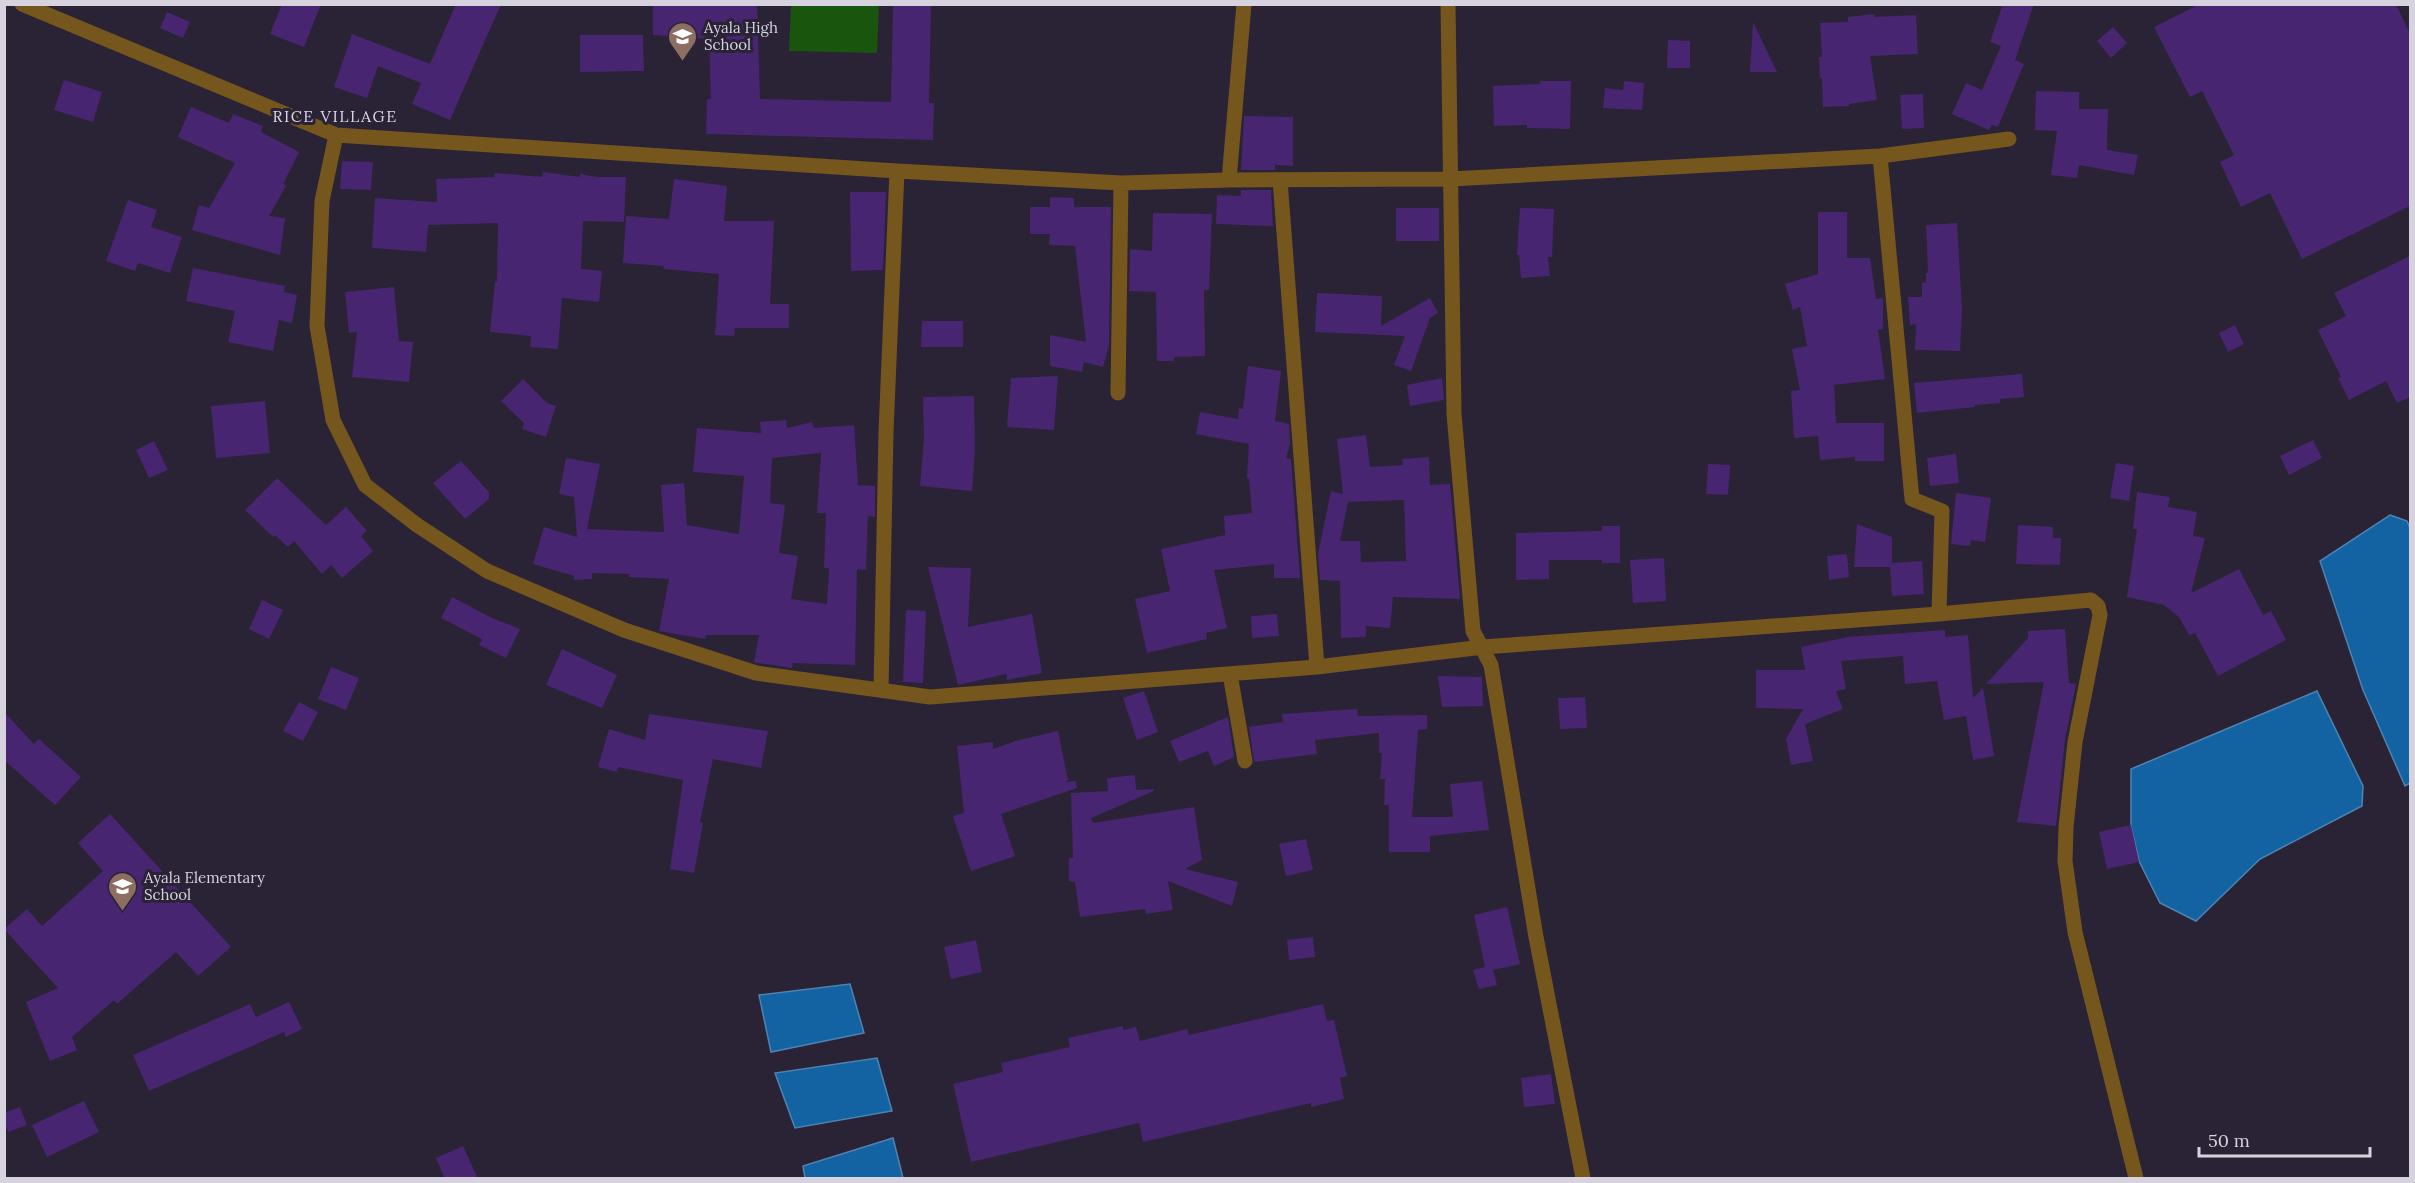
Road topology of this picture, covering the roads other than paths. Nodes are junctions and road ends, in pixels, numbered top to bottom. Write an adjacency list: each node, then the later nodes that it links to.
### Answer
1 (22, 4): 4 (street)
2 (1244, 4): 9 (street)
3 (1448, 4): 8 (street)
4 (336, 135): 7 (street); 17 (street)
5 (2009, 139): 6 (street)
6 (1880, 156): 8 (street); 13 (street)
7 (897, 171): 11 (street); 17 (street)
8 (1451, 179): 10 (street); 14 (street)
9 (1229, 180): 10 (street); 11 (street)
10 (1280, 180): 15 (street)
11 (1121, 183): 12 (street)
12 (1118, 393)
13 (1939, 614): 14 (street); 20 (street)
14 (1483, 647): 15 (street); 19 (street)
15 (1317, 667): 16 (street)
16 (1230, 674): 17 (street); 18 (street)
17 (881, 690)
18 (1245, 761)
19 (1583, 1179)
20 (2136, 1179)

